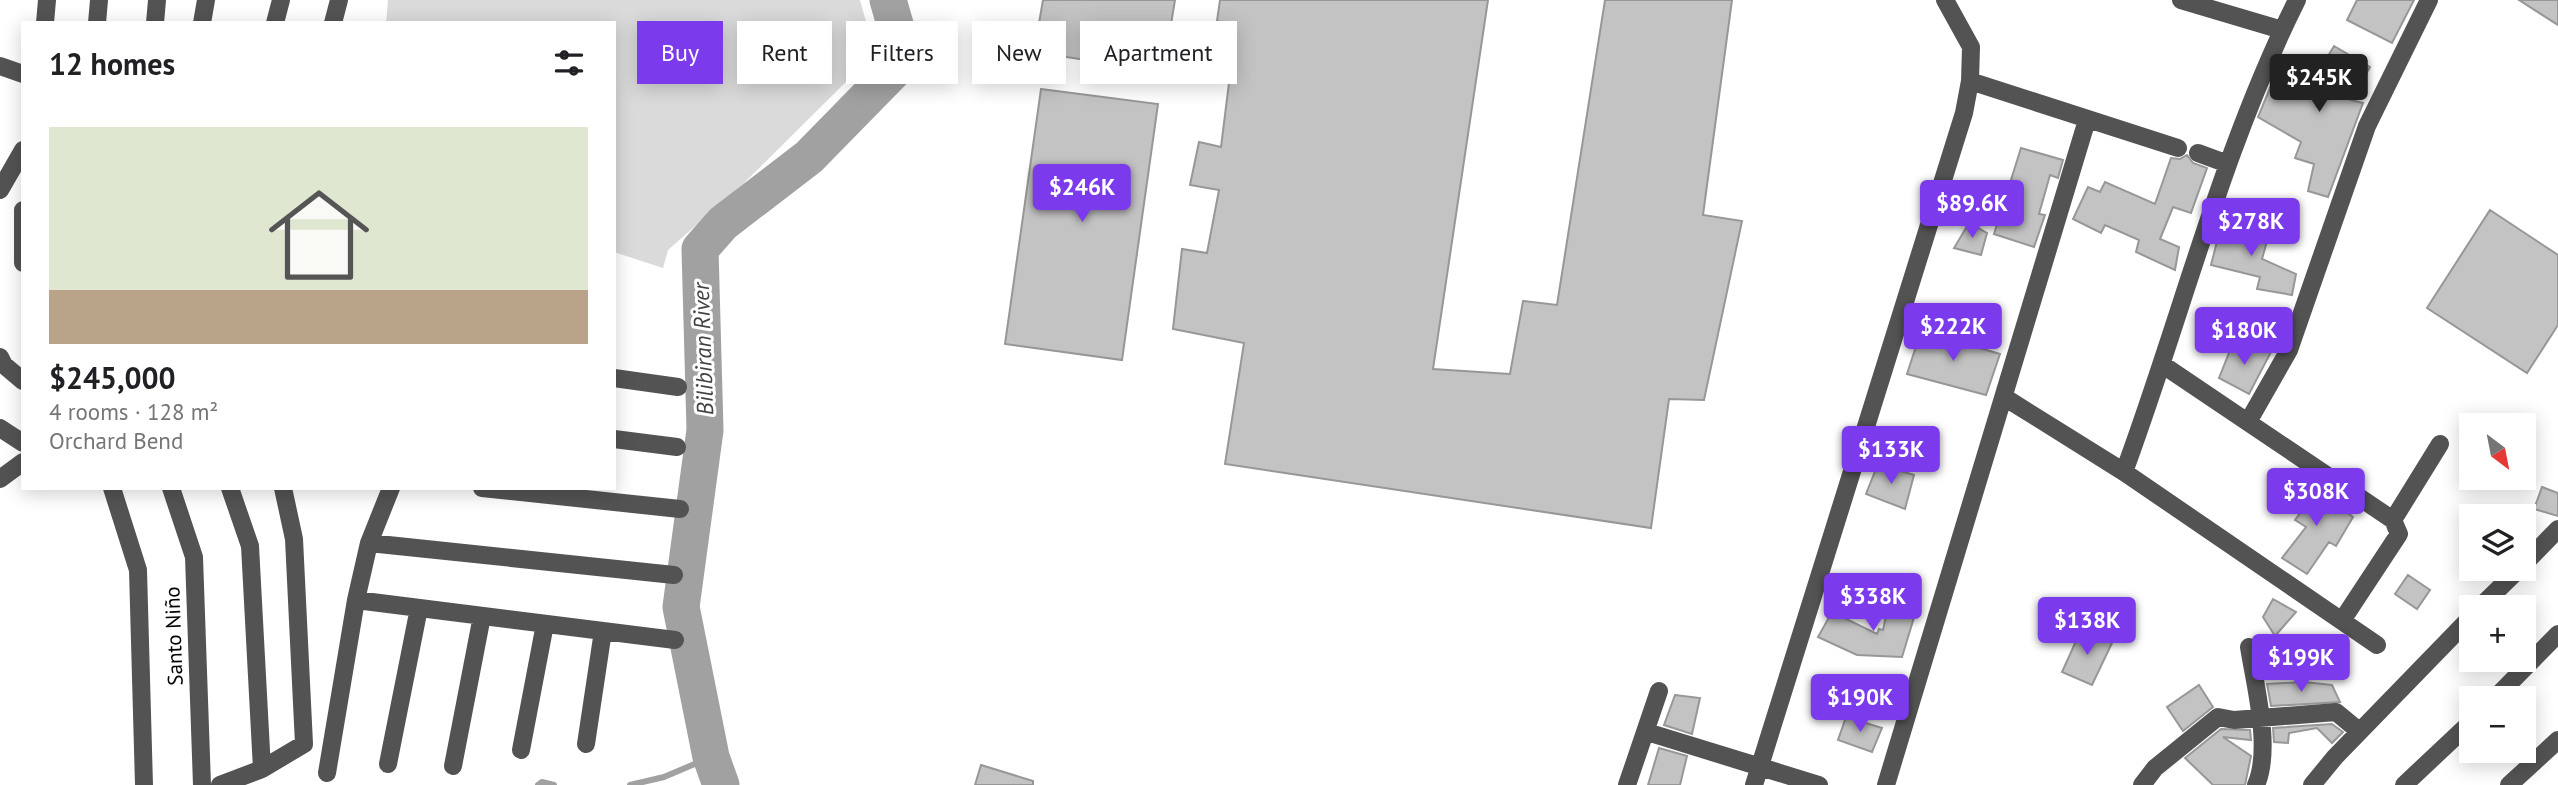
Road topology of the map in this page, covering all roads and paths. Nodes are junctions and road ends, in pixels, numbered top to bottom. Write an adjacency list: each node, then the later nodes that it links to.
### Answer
1 (47, 0): 11 (street)
2 (99, 0): 12 (street)
3 (157, 0): 13 (street)
4 (206, 0): 14 (street)
5 (281, 0): 15 (street)
6 (339, 0): 16 (street)
7 (1945, 0): 20 (street)
8 (2181, 0): 17 (street)
9 (2297, 0): 17 (street)
10 (2429, 0): 33 (street)
11 (45, 21)
12 (97, 21)
13 (155, 21)
14 (202, 21)
15 (276, 21)
16 (334, 21)
17 (2282, 30): 25 (street)
18 (0, 66): 19 (street)
19 (21, 73)
20 (1970, 81): 21 (street); 80 (street)
21 (2087, 120): 22 (street); 32 (street)
22 (2178, 148)
23 (21, 153): 26 (street)
24 (2198, 153): 25 (street)
25 (2228, 164): 28 (street)
26 (0, 190)
27 (0, 357): 30 (street)
28 (2163, 365): 33 (street); 40 (street)
29 (616, 378): 31 (street)
30 (21, 379)
31 (678, 387)
32 (2004, 397): 40 (street); 86 (street)
33 (2248, 422): 49 (street)
34 (0, 428): 36 (street)
35 (616, 439): 38 (street)
36 (21, 442)
37 (2440, 444): 49 (street)
38 (677, 447)
39 (21, 463): 41 (street)
40 (2124, 472): 59 (street)
41 (0, 479)
42 (113, 490): 81 (street)
43 (172, 490): 82 (street, Santo Niño)
44 (231, 490): 78 (street)
45 (283, 490): 78 (street)
46 (390, 490): 51 (street)
47 (501, 490): 48 (street)
48 (680, 509)
49 (2393, 520): 59 (street)
50 (2558, 529): 52 (street)
51 (369, 543): 53 (street); 56 (street)
52 (2536, 552)
53 (674, 575)
54 (2507, 581): 55 (street)
55 (2492, 595)
56 (356, 600): 57 (street); 79 (street)
57 (419, 608): 58 (street); 76 (street)
58 (482, 616): 60 (street); 77 (street)
59 (2343, 620): 65 (street)
60 (545, 624): 62 (street); 75 (street)
61 (2459, 629): 70 (street)
62 (603, 631): 64 (street); 74 (street)
63 (2558, 634): 67 (street)
64 (675, 640)
65 (2377, 645)
66 (2249, 647): 69 (street)
67 (2507, 686)
68 (1659, 691): 71 (street)
69 (2260, 717): 70 (street); 87 (street); 88 (street)
70 (2359, 731): 89 (street)
71 (1647, 732): 80 (street); 84 (street)
72 (2459, 733): 90 (street)
73 (2558, 740): 91 (street)
74 (586, 744)
75 (521, 750)
76 (388, 764)
77 (453, 766)
78 (262, 769): 83 (street)
79 (327, 773)
80 (1757, 777): 85 (street)
81 (144, 785)
82 (202, 785)
83 (220, 785)
84 (1627, 785)
85 (1819, 785)
86 (1886, 785)
87 (2142, 785)
88 (2256, 785)
89 (2312, 785)
90 (2404, 785)
91 (2509, 785)

